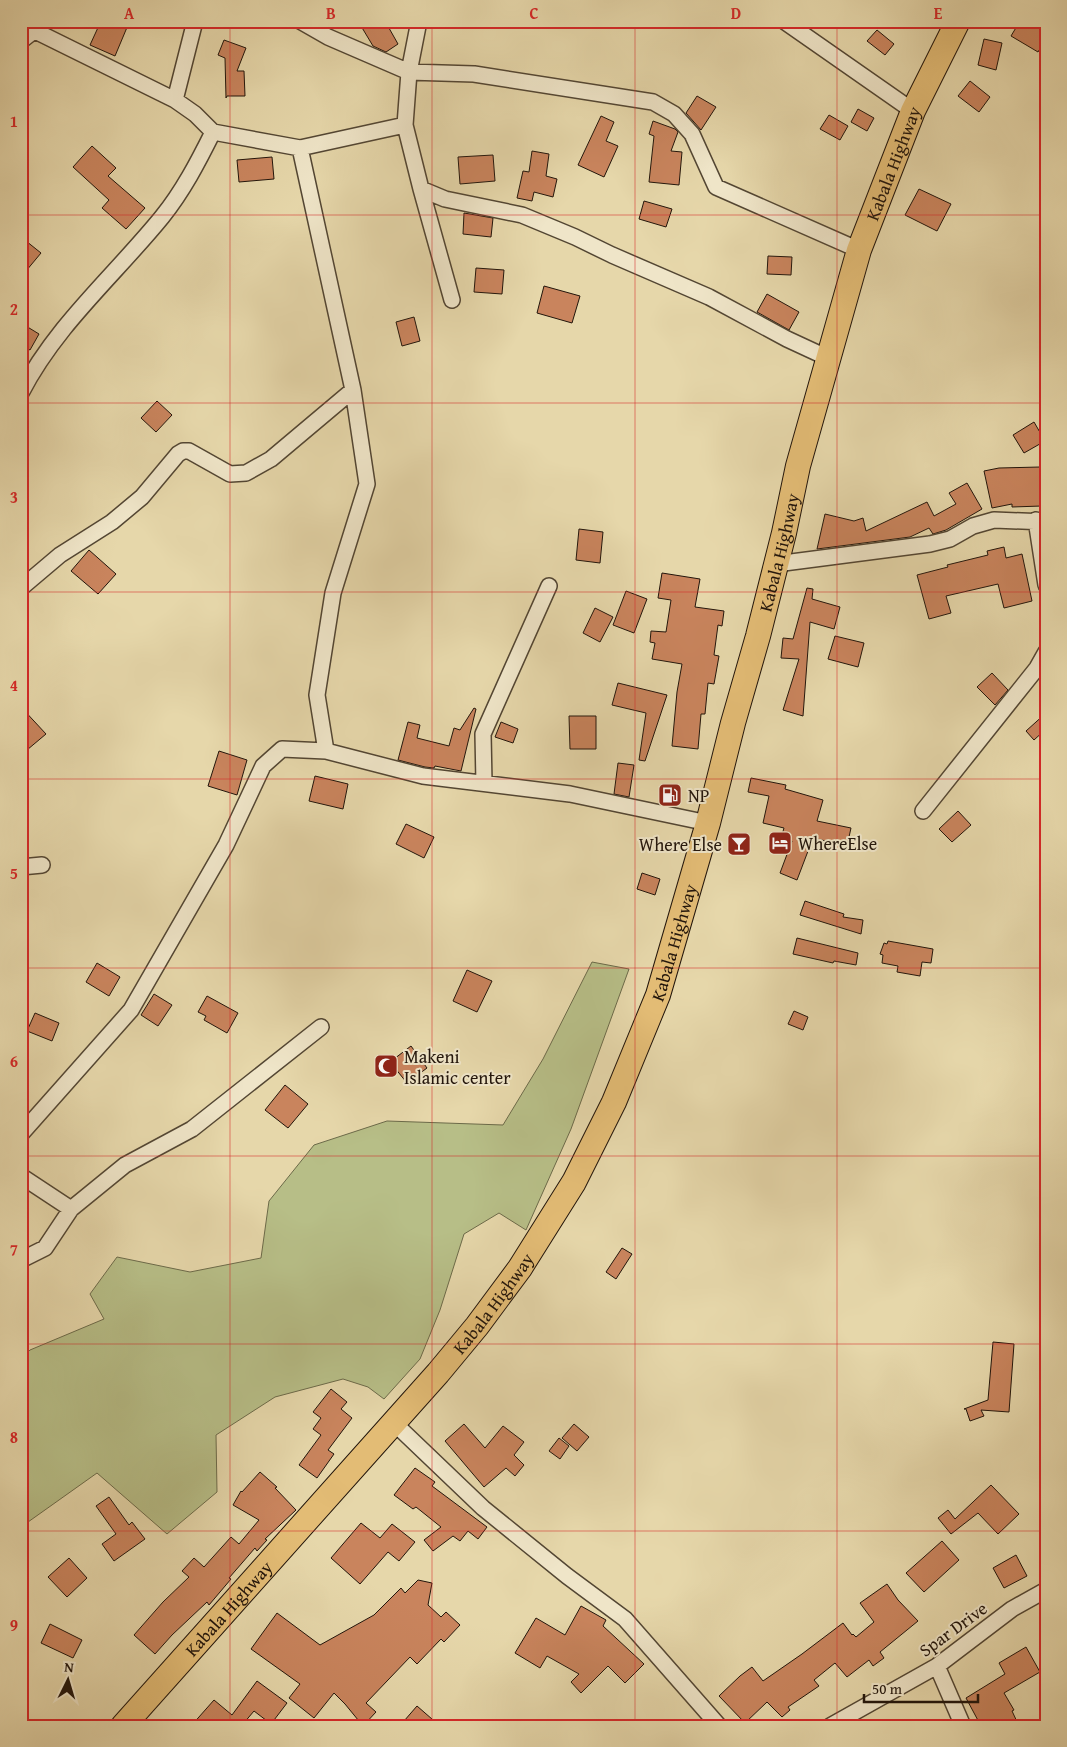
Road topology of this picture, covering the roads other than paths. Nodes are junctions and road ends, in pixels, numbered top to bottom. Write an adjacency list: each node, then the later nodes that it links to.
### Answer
1 (195, 21): 9 (street)
2 (300, 21): 8 (street)
3 (419, 21): 8 (street)
4 (784, 21): 10 (street)
5 (958, 21): 10 (main road, Kabala Highway)
6 (28, 27): 7 (street); 9 (street)
7 (21, 42)
8 (409, 72): 11 (street); 15 (street)
9 (176, 100): 12 (street)
10 (913, 111): 15 (main road, Kabala Highway)
11 (405, 126): 13 (street); 14 (street)
12 (213, 132): 13 (street); 19 (street)
13 (300, 148): 18 (street)
14 (421, 189): 16 (street); 17 (street)
15 (859, 250): 17 (main road, Kabala Highway)
16 (452, 300)
17 (828, 358): 21 (main road, Kabala Highway)
18 (353, 390): 24 (street); 26 (street)
19 (21, 393)
20 (1041, 521): 21 (street); 22 (street)
21 (776, 564): 29 (main road, Kabala Highway)
22 (1046, 585)
23 (549, 586): 27 (street)
24 (21, 588)
25 (1046, 652): 28 (street)
26 (326, 751): 27 (street); 33 (street)
27 (484, 783): 29 (street)
28 (923, 811)
29 (708, 823): 37 (main road, Kabala Highway)
30 (42, 865): 31 (street)
31 (21, 867)
32 (321, 1028): 35 (street)
33 (21, 1134)
34 (21, 1176): 35 (street)
35 (71, 1209): 36 (street)
36 (21, 1260)
37 (393, 1422): 40 (main road, Kabala Highway); 41 (street)
38 (1046, 1590): 39 (street, Spar Drive)
39 (937, 1666): 42 (street, Spar Drive); 43 (street)
40 (123, 1726)
41 (720, 1726)
42 (830, 1726)
43 (963, 1726)

